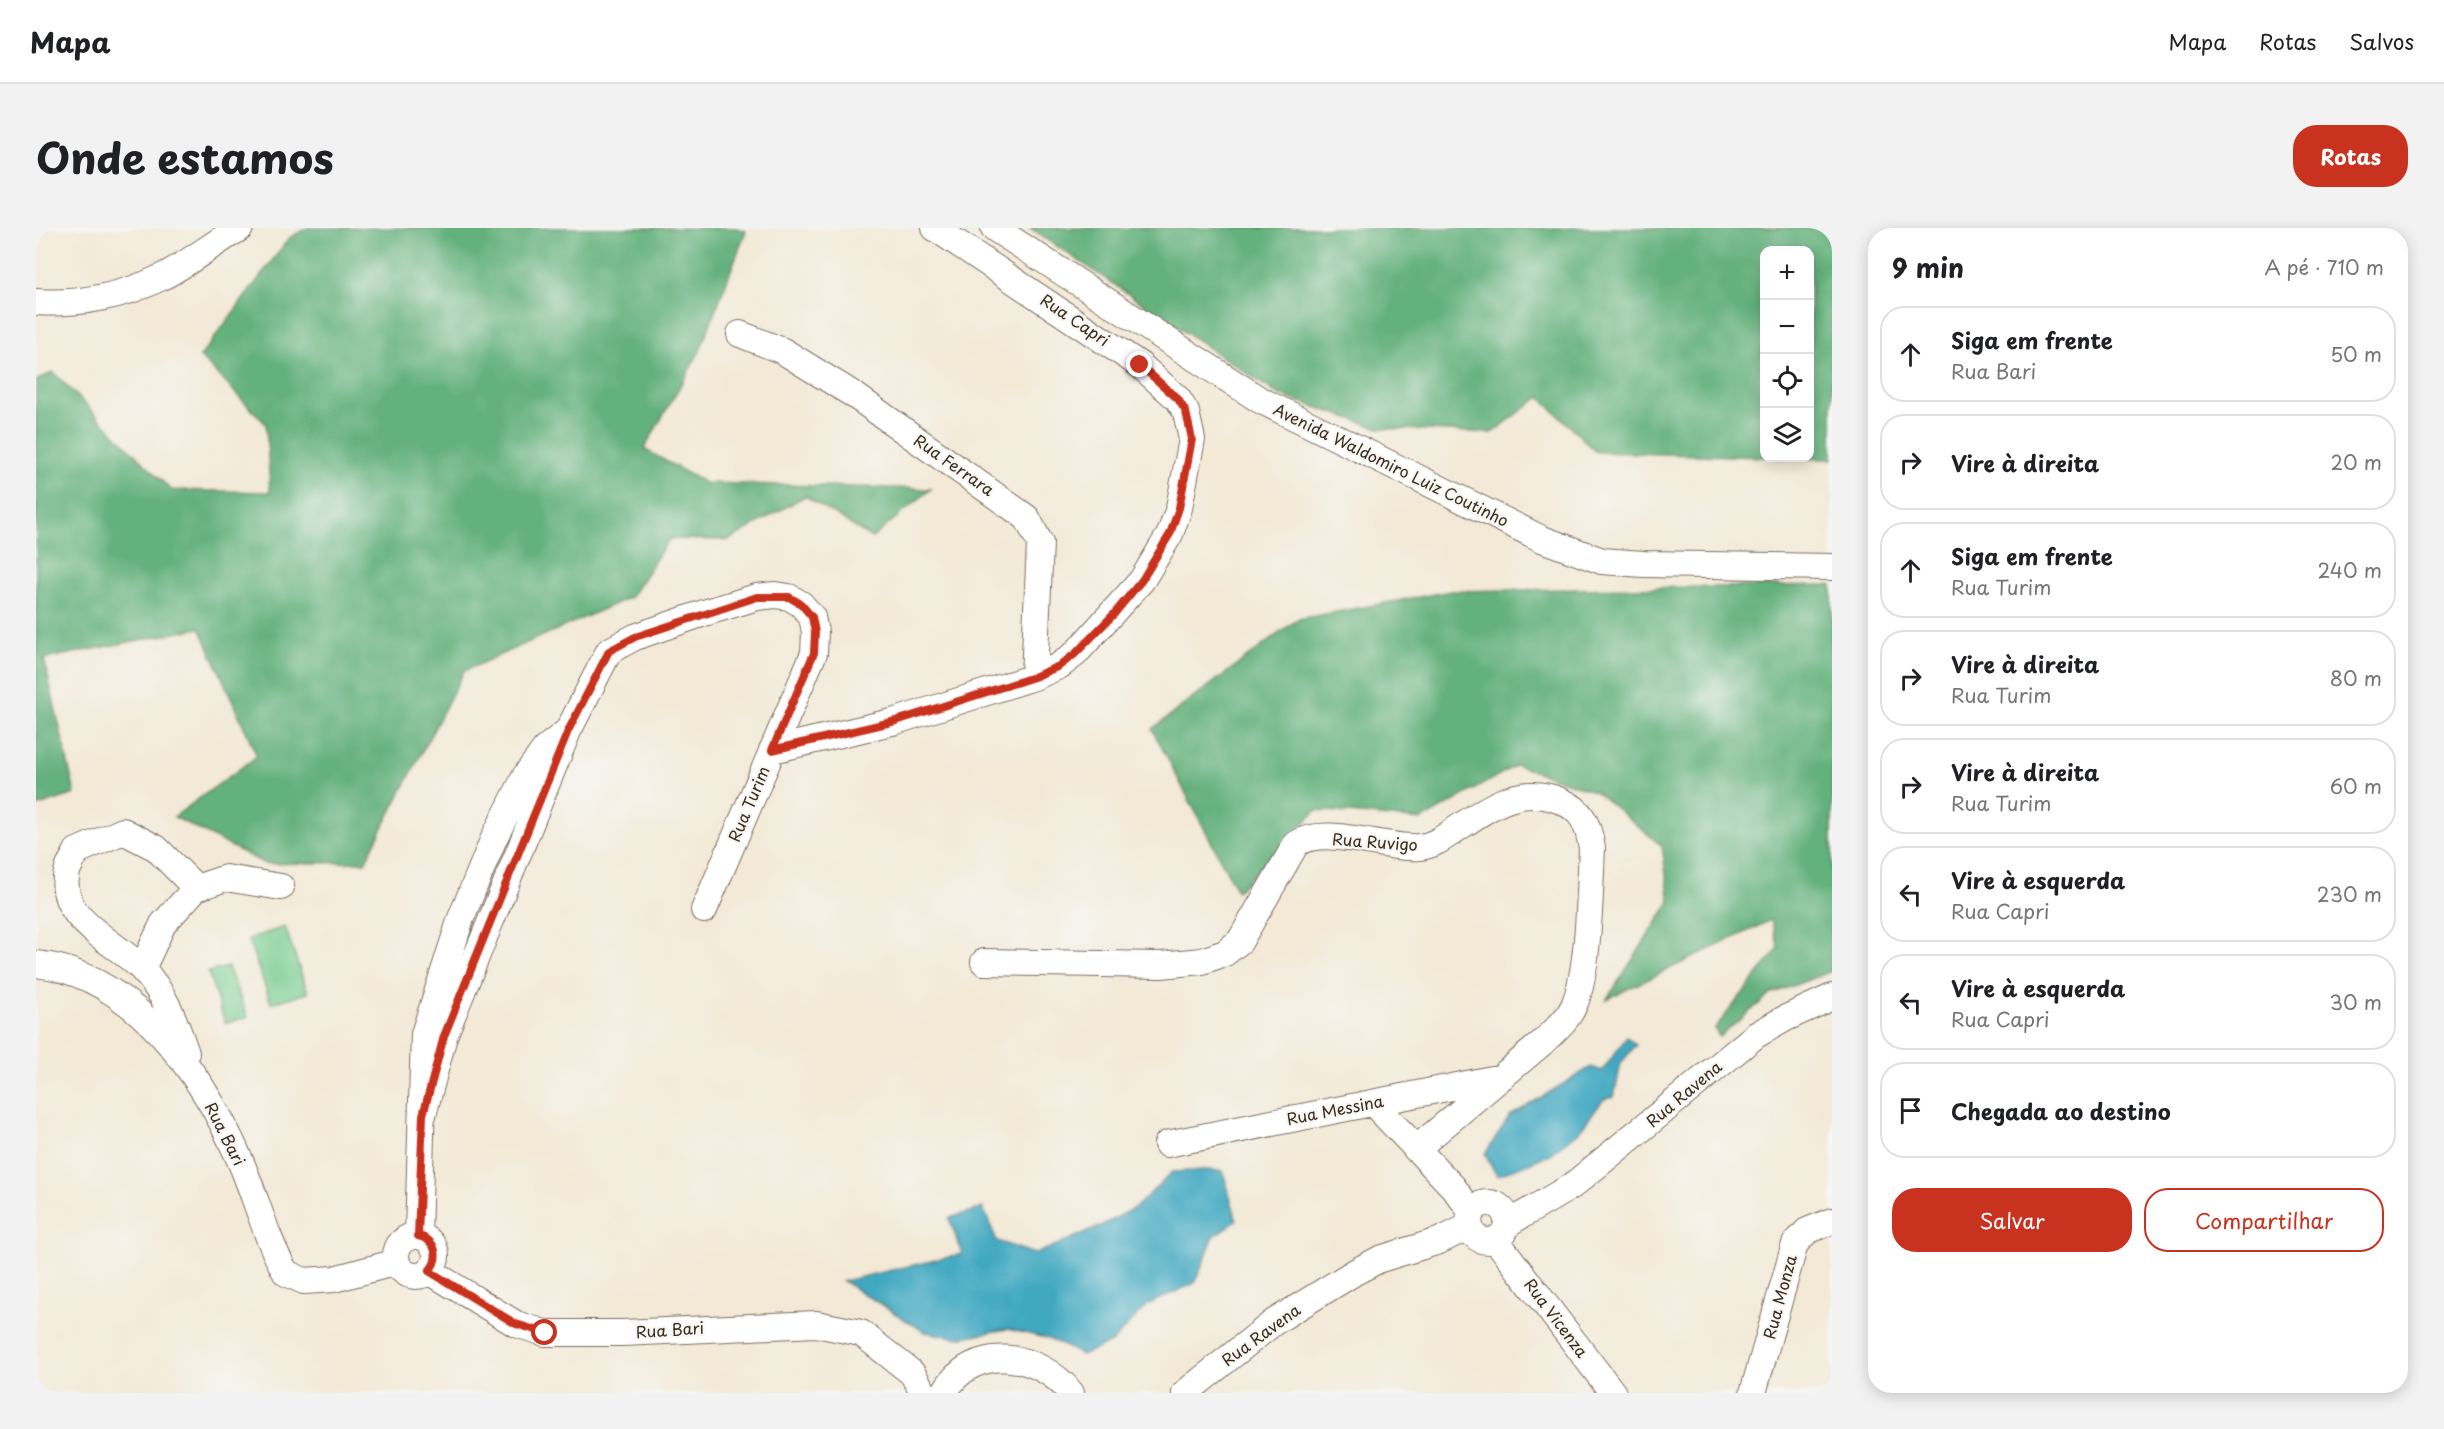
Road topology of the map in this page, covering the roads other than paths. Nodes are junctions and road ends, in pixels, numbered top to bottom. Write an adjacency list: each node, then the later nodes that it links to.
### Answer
1 (240, 228): 4 (street)
2 (935, 228): 7 (street, Rua Capri)
3 (994, 228): 6 (street, Avenida Waldomiro Luiz Coutinho)
4 (36, 302)
5 (740, 334): 7 (street, Rua Ferrara)
6 (1832, 567)
7 (1034, 677): 8 (street, Rua Capri)
8 (772, 750): 11 (street, Rua Turim); 23 (street, Rua Turim)
9 (280, 887): 10 (street)
10 (196, 888): 14 (street); 14 (street)
11 (704, 910)
12 (984, 962): 16 (street, Rua Ruvigo)
13 (36, 964): 17 (street, Rua Bari)
14 (142, 969): 17 (street)
15 (1832, 997): 22 (street, Rua Ravena)
16 (1503, 1077): 18 (street, Rua Messina); 20 (street, Rua Ruvigo)
17 (196, 1079): 24 (street, Rua Bari)
18 (1373, 1103): 19 (street, Rua Messina); 20 (street, Rua Vicenza)
19 (1167, 1144)
20 (1416, 1149): 22 (street, Rua Vicenza)
21 (1832, 1221): 31 (street, Rua Monza)
22 (1489, 1224): 29 (street, Rua Ravena); 30 (street, Rua Vicenza)
23 (418, 1236): 24 (street); 25 (street)
24 (397, 1262): 25 (street)
25 (429, 1271): 26 (street, Rua Bari)
26 (918, 1383): 27 (street, Rua Bari)
27 (946, 1388): 28 (street)
28 (1071, 1393)
29 (1185, 1393)
30 (1613, 1393)
31 (1753, 1393)

